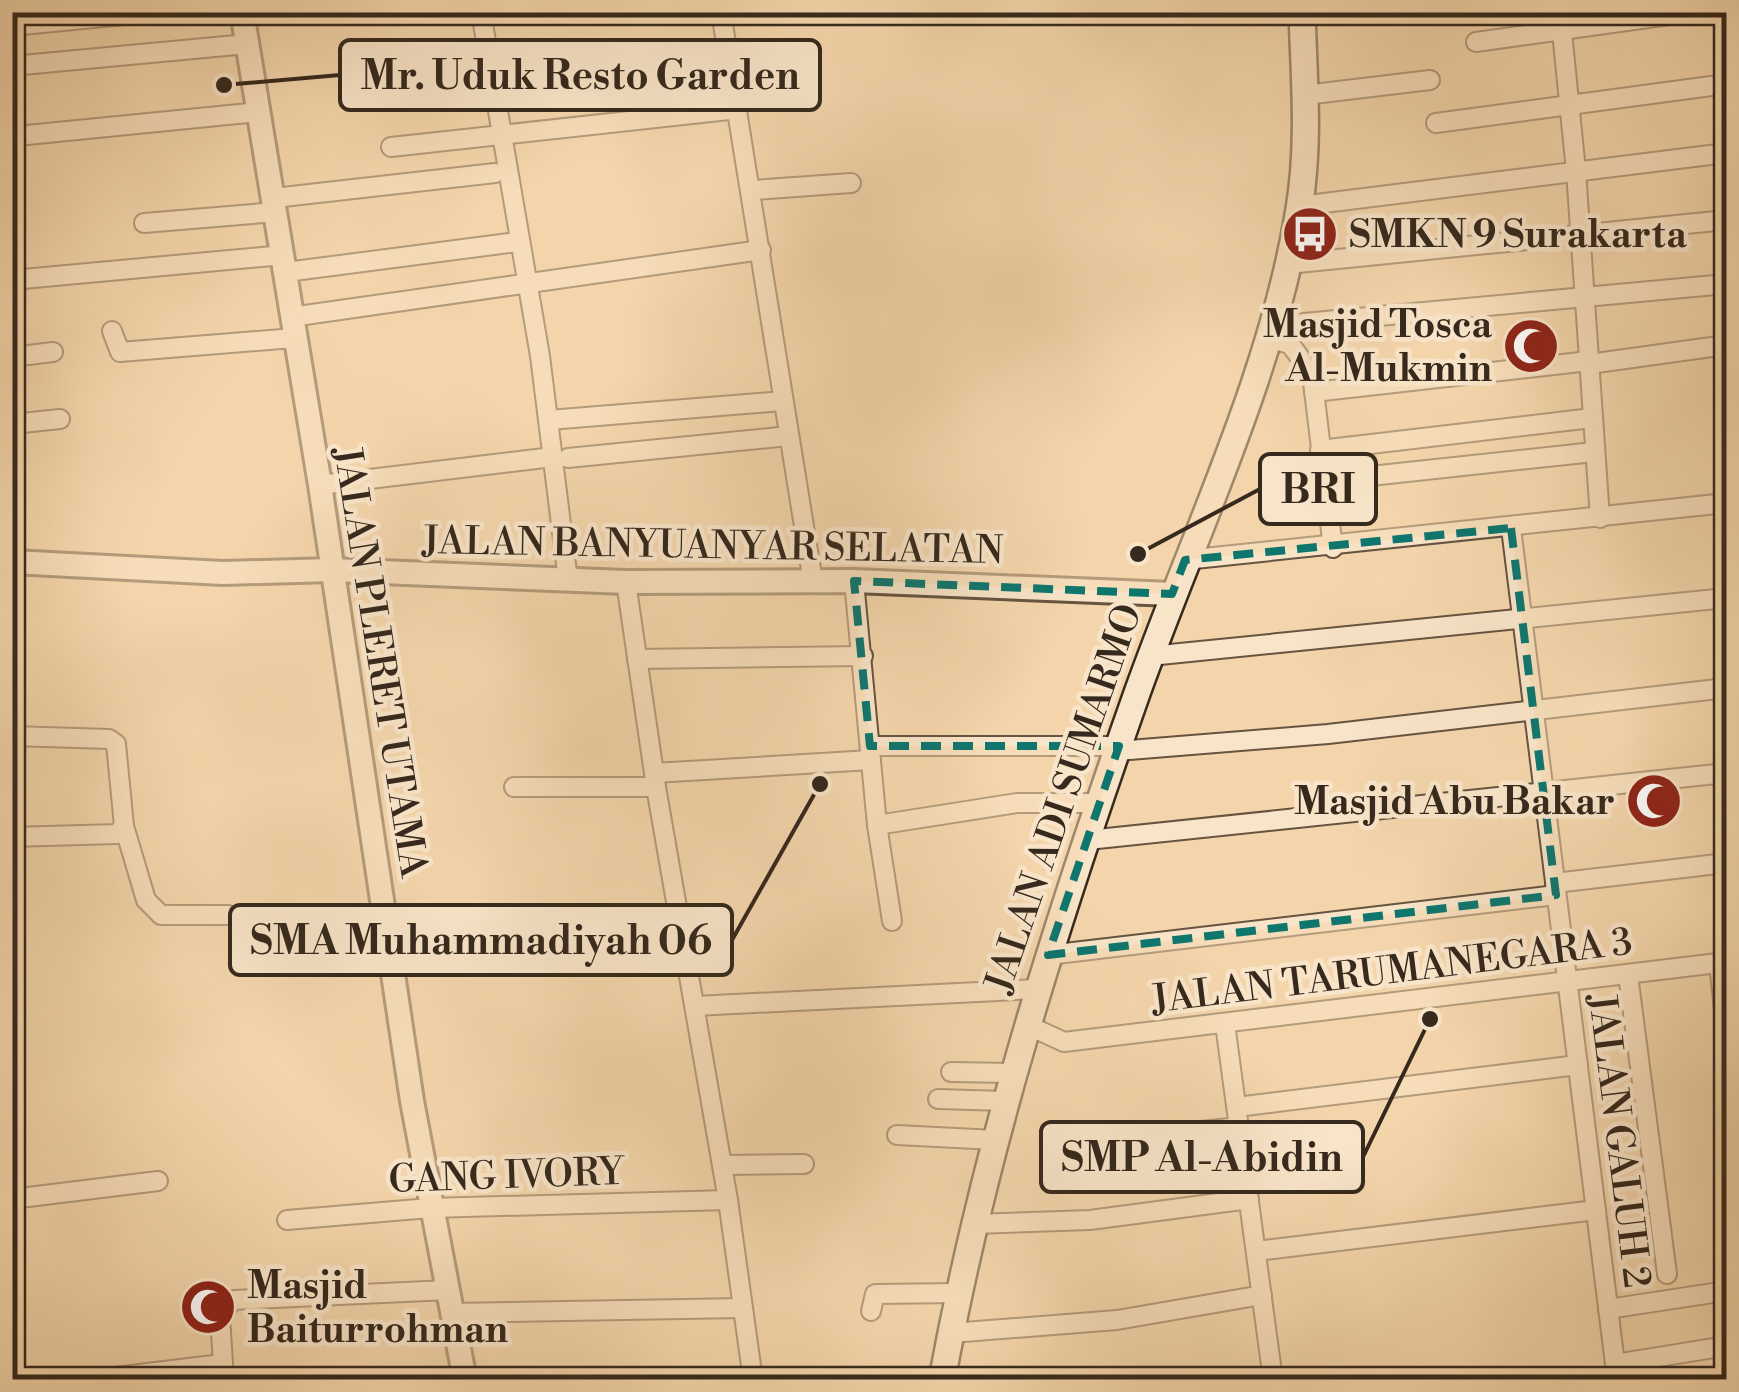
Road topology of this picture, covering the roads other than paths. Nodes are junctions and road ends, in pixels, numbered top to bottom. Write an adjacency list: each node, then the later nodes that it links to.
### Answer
1 (155, 12): 8 (street)
2 (242, 12): 10 (street, JALAN PLERET UTAMA)
3 (481, 12): 19 (street)
4 (722, 12): 15 (street)
5 (1302, 12): 14 (main road, JALAN ADI SUMARMO)
6 (1691, 12): 7 (street)
7 (1561, 22): 9 (street); 16 (street)
8 (12, 26)
9 (1476, 42)
10 (247, 44): 11 (street); 17 (street, JALAN PLERET UTAMA)
11 (12, 66)
12 (1430, 80): 14 (street)
13 (1726, 84): 16 (street)
14 (1305, 95): 28 (main road, JALAN ADI SUMARMO)
15 (738, 108): 19 (street); 26 (street)
16 (1568, 108): 18 (street); 23 (street)
17 (258, 112): 20 (street); 27 (street, JALAN PLERET UTAMA)
18 (1436, 123)
19 (502, 134): 21 (street); 32 (street)
20 (28, 135)
21 (391, 147)
22 (1726, 153): 23 (street)
23 (1576, 171): 28 (street); 31 (street)
24 (495, 173): 27 (street)
25 (851, 183): 26 (street)
26 (752, 190): 33 (street)
27 (275, 205): 30 (street); 34 (street, JALAN PLERET UTAMA)
28 (1300, 206): 35 (main road, JALAN ADI SUMARMO)
29 (1726, 220): 31 (street)
30 (144, 223)
31 (1580, 237): 35 (street); 39 (street)
32 (517, 242): 34 (street); 37 (street)
33 (761, 250): 37 (street); 48 (street)
34 (284, 264): 36 (street); 40 (street, JALAN PLERET UTAMA)
35 (1288, 264): 42 (main road, JALAN ADI SUMARMO)
36 (12, 280)
37 (524, 282): 40 (street); 51 (street)
38 (1726, 284): 39 (street)
39 (1585, 296): 42 (street); 46 (street)
40 (293, 328): 41 (street); 58 (street, JALAN PLERET UTAMA)
41 (112, 330)
42 (1269, 332): 47 (street); 63 (main road, JALAN ADI SUMARMO)
43 (1726, 345): 46 (street)
44 (53, 352): 45 (street)
45 (12, 357)
46 (1589, 363): 47 (street); 49 (street)
47 (1314, 392): 54 (street)
48 (783, 400): 51 (street); 53 (street)
49 (1592, 418): 54 (street); 55 (street)
50 (60, 419): 52 (street)
51 (549, 420): 56 (street)
52 (12, 424)
53 (788, 436): 56 (street); 69 (street)
54 (1320, 450): 57 (street)
55 (1594, 452): 57 (street); 60 (street)
56 (560, 458): 58 (street); 66 (street)
57 (1324, 481): 62 (street)
58 (320, 485): 65 (street, JALAN PLERET UTAMA)
59 (1726, 504): 60 (street)
60 (1600, 518): 61 (street)
61 (1511, 528): 62 (street); 72 (street, JALAN GALUH 2)
62 (1333, 548): 63 (street)
63 (1185, 560): 70 (main road, JALAN ADI SUMARMO)
64 (12, 562): 65 (street, JALAN BANYUANYAR SELATAN)
65 (332, 570): 66 (street, JALAN BANYUANYAR SELATAN); 119 (street, JALAN PLERET UTAMA)
66 (568, 580): 68 (street, JALAN BANYUANYAR SELATAN)
67 (854, 581): 69 (street, JALAN BANYUANYAR SELATAN); 70 (street, JALAN BANYUANYAR SELATAN); 73 (street)
68 (626, 582): 69 (street, JALAN BANYUANYAR SELATAN); 75 (street)
69 (814, 582)
70 (1172, 594): 74 (main road, JALAN ADI SUMARMO)
71 (1726, 598): 72 (street)
72 (1524, 620): 74 (street); 77 (street, JALAN GALUH 2)
73 (862, 656): 75 (street); 80 (street)
74 (1150, 656): 79 (main road, JALAN ADI SUMARMO)
75 (636, 659): 82 (street)
76 (1726, 688): 77 (street)
77 (1534, 710): 79 (street); 84 (street, JALAN GALUH 2)
78 (12, 736): 87 (street)
79 (1118, 749): 80 (street); 85 (main road, JALAN ADI SUMARMO)
80 (871, 753): 82 (street); 86 (street)
81 (1726, 774): 84 (street)
82 (655, 780): 83 (street); 99 (street)
83 (514, 786)
84 (1545, 792): 89 (street); 91 (street, JALAN GALUH 2)
85 (1100, 803): 86 (street); 89 (main road, JALAN ADI SUMARMO)
86 (877, 825): 93 (street)
87 (124, 826): 88 (street); 92 (street)
88 (12, 837)
89 (1088, 840): 94 (main road, JALAN ADI SUMARMO)
90 (1726, 864): 91 (street)
91 (1555, 889): 94 (street); 97 (street, JALAN GALUH 2)
92 (228, 915)
93 (892, 921)
94 (1048, 955): 98 (main road, JALAN ADI SUMARMO)
95 (1723, 962): 96 (street, JALAN TARUMANEGARA 3); 101 (street)
96 (1628, 974): 97 (street, JALAN TARUMANEGARA 3); 124 (street)
97 (1568, 982): 100 (street, JALAN TARUMANEGARA 3); 103 (street, JALAN GALUH 2)
98 (1037, 990): 99 (street); 102 (main road, JALAN ADI SUMARMO)
99 (695, 1006): 114 (street)
100 (1225, 1024): 102 (street, JALAN TARUMANEGARA 3); 108 (street)
101 (1726, 1029)
102 (1022, 1035): 105 (main road, JALAN ADI SUMARMO)
103 (1578, 1065): 108 (street); 120 (street, JALAN GALUH 2)
104 (951, 1072): 105 (street)
105 (1012, 1073): 107 (main road, JALAN ADI SUMARMO)
106 (938, 1100): 107 (street)
107 (1004, 1101): 111 (main road, JALAN ADI SUMARMO)
108 (1237, 1107): 109 (street)
109 (1240, 1128): 112 (street); 117 (street)
110 (897, 1135): 111 (street)
111 (995, 1140): 122 (main road, JALAN ADI SUMARMO)
112 (1083, 1143)
113 (804, 1164): 114 (street)
114 (722, 1165): 118 (street)
115 (158, 1182): 116 (street)
116 (12, 1199)
117 (1250, 1199): 122 (street); 123 (street)
118 (728, 1200): 119 (street, GANG IVORY); 129 (street)
119 (430, 1208): 121 (street, GANG IVORY); 128 (street, JALAN PLERET UTAMA)
120 (1596, 1210): 123 (street); 131 (street, JALAN GALUH 2)
121 (287, 1220)
122 (975, 1224): 126 (main road, JALAN ADI SUMARMO)
123 (1256, 1251): 127 (street)
124 (1668, 1274)
125 (1726, 1291): 131 (street)
126 (958, 1293): 130 (street); 132 (main road, JALAN ADI SUMARMO)
127 (1262, 1295): 132 (street); 140 (street)
128 (450, 1302): 129 (street); 134 (street); 137 (street, JALAN PLERET UTAMA)
129 (742, 1308): 138 (street)
130 (870, 1310)
131 (1608, 1310): 135 (street, JALAN GALUH 2)
132 (950, 1333): 139 (main road, JALAN ADI SUMARMO)
133 (1726, 1346): 135 (street)
134 (223, 1372): 136 (street)
135 (1616, 1372)
136 (90, 1380)
137 (464, 1380)
138 (753, 1380)
139 (942, 1380)
140 (1273, 1380)

